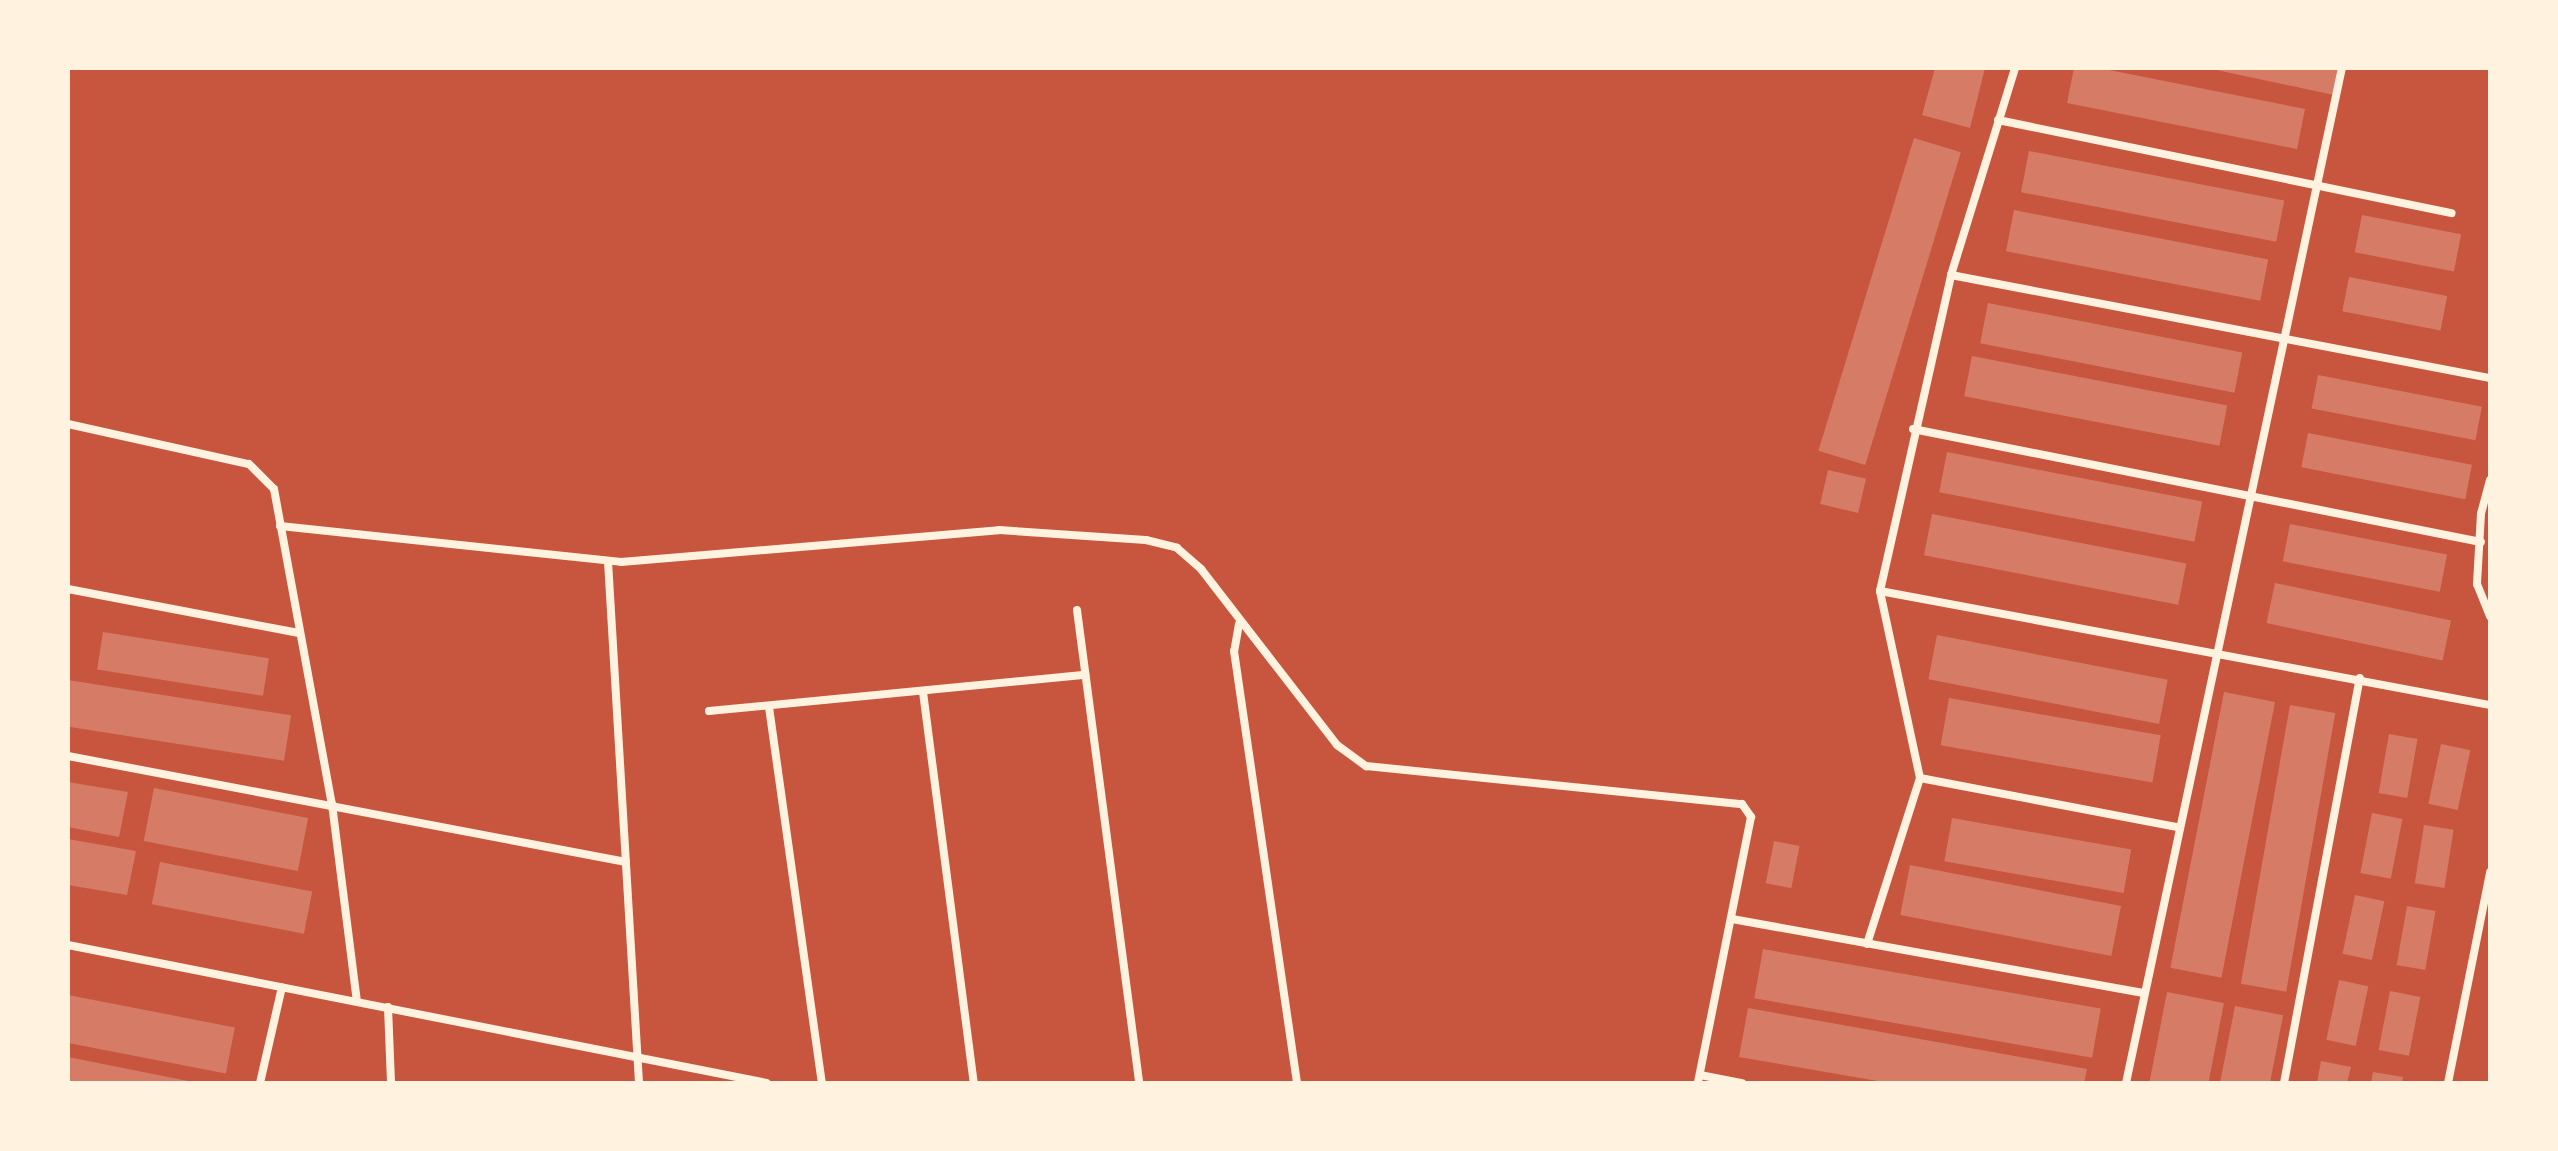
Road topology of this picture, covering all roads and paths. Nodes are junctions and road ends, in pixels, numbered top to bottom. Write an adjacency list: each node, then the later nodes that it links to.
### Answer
1 (2015, 68): 3 (street)
2 (2342, 68): 4 (street)
3 (1998, 120): 4 (street); 6 (street)
4 (2321, 184): 5 (street); 7 (street)
5 (2452, 213)
6 (1951, 275): 7 (street); 10 (street)
7 (2287, 338): 8 (street); 12 (street)
8 (2490, 378)
9 (68, 424): 13 (street)
10 (1913, 429): 12 (street); 17 (street)
11 (2490, 480): 14 (street)
12 (2247, 495): 14 (street); 22 (street)
13 (280, 526): 15 (street); 21 (street)
14 (2481, 542): 19 (street)
15 (608, 561): 20 (street); 33 (street)
16 (68, 589): 21 (street)
17 (1880, 591): 22 (street); 30 (street)
18 (1077, 610): 23 (street)
19 (2490, 616)
20 (1239, 624): 35 (street); 51 (street)
21 (299, 633): 31 (street)
22 (2215, 651): 24 (street); 32 (street)
23 (1085, 675): 25 (street); 50 (street)
24 (2360, 678): 26 (street); 54 (street)
25 (923, 692): 27 (street); 49 (street)
26 (2490, 705)
27 (769, 707): 28 (street); 48 (street)
28 (709, 711)
29 (68, 756): 31 (street)
30 (1920, 778): 32 (street); 36 (street)
31 (332, 804): 33 (street); 40 (street)
32 (2177, 827): 39 (street)
33 (626, 862): 42 (street)
34 (2490, 872): 55 (street)
35 (1732, 919): 36 (street); 43 (street)
36 (1867, 944): 39 (street)
37 (68, 945): 38 (street)
38 (282, 987): 40 (street); 44 (street)
39 (2143, 993): 53 (street)
40 (357, 1001): 41 (street)
41 (388, 1007): 42 (street); 45 (street)
42 (638, 1058): 46 (street); 47 (street)
43 (1699, 1079): 52 (street)
44 (260, 1083)
45 (391, 1083)
46 (639, 1083)
47 (767, 1083)
48 (822, 1083)
49 (974, 1083)
50 (1139, 1083)
51 (1297, 1083)
52 (1742, 1083)
53 (2126, 1083)
54 (2284, 1083)
55 (2448, 1083)

